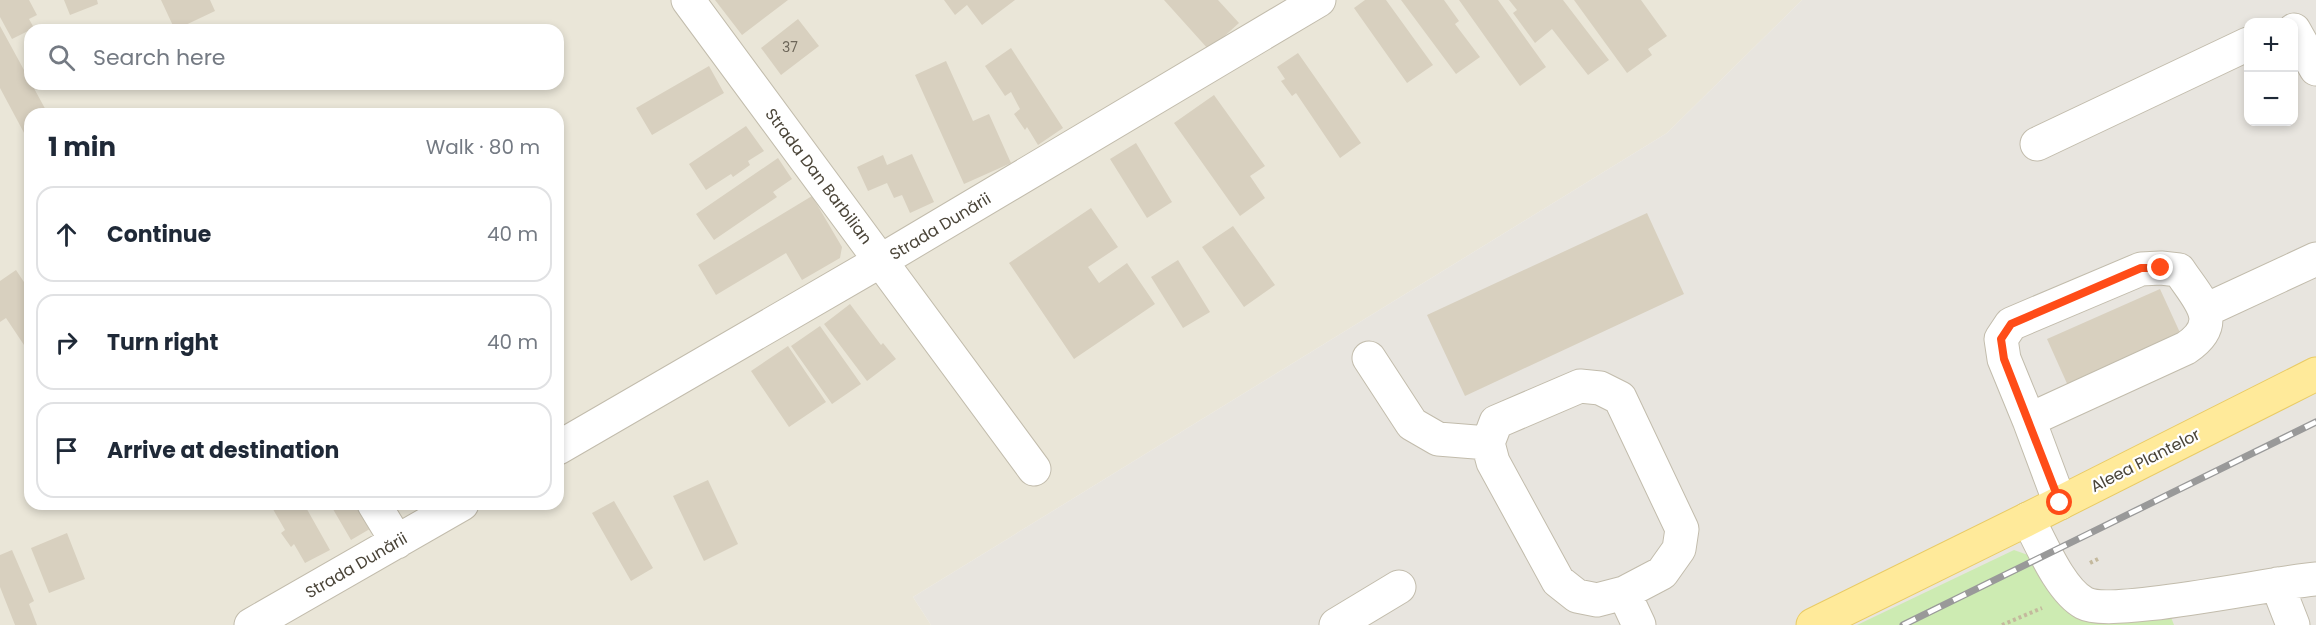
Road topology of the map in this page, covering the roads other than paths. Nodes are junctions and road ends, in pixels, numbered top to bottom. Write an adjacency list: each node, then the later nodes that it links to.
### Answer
1 (688, 0): 8 (street, Strada Dan Barbilian)
2 (1319, 0): 8 (street, Strada Dunării)
3 (2298, 37): 5 (street)
4 (2244, 46): 6 (street)
5 (2316, 69)
6 (2037, 144)
7 (2316, 259): 9 (street)
8 (882, 260): 14 (street, Strada Dunării); 15 (street, Strada Dan Barbilian)
9 (2205, 310): 12 (street); 12 (street)
10 (1369, 358): 13 (street)
11 (2316, 374): 16 (main road, Aleea Plantelor)
12 (2029, 420): 16 (street)
13 (1488, 443): 24 (street); 24 (street)
14 (564, 445)
15 (1034, 469)
16 (2060, 503): 19 (main road, Aleea Plantelor)
17 (378, 510): 20 (street)
18 (452, 510): 20 (street, Strada Dunării)
19 (2028, 519): 22 (street); 27 (main road, Aleea Plantelor)
20 (397, 542): 25 (street, Strada Dunării)
21 (2316, 579): 22 (street)
22 (2277, 584): 28 (street)
23 (1400, 587): 26 (street)
24 (1632, 616)
25 (251, 625)
26 (1336, 625)
27 (1813, 625)
28 (2293, 625)

